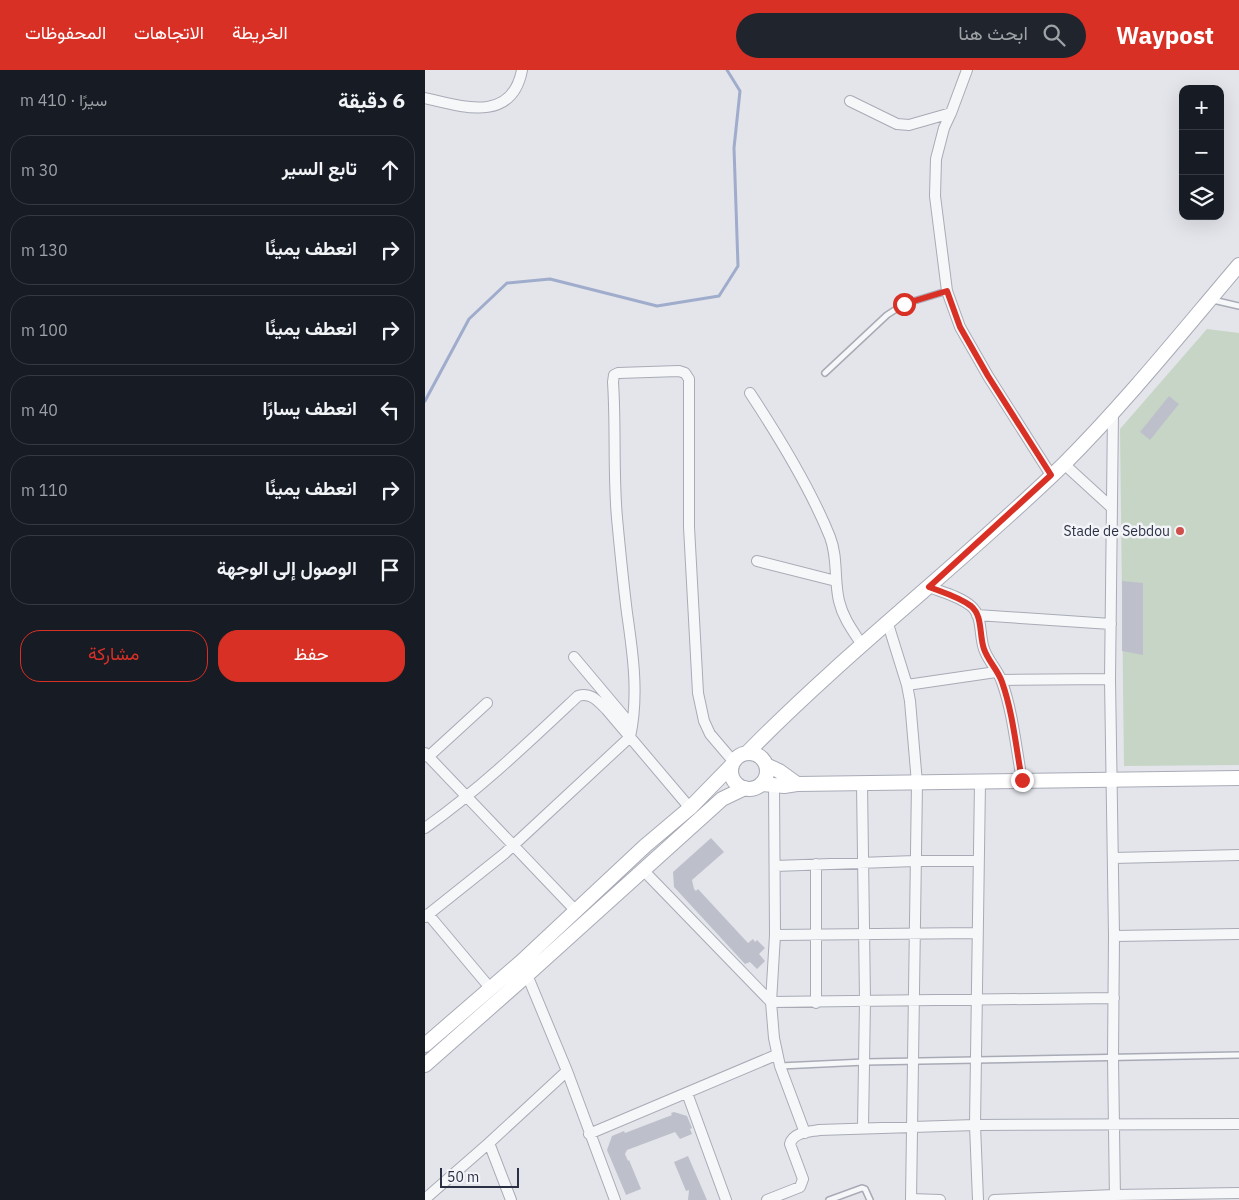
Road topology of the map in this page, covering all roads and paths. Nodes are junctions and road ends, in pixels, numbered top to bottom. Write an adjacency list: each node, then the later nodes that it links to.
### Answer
1 (522, 70): 3 (street)
2 (967, 70): 5 (street)
3 (425, 98)
4 (850, 102): 5 (street)
5 (951, 113): 7 (street)
6 (1239, 265): 8 (main road)
7 (947, 291): 10 (lane); 14 (street)
8 (1210, 299): 9 (lane); 12 (main road)
9 (1239, 306)
10 (825, 373)
11 (749, 393): 17 (street)
12 (1113, 412): 13 (main road); 15 (street)
13 (1063, 464): 14 (main road); 15 (street)
14 (1051, 475): 18 (main road)
15 (1111, 507): 21 (street)
16 (757, 561): 17 (street)
17 (836, 581): 22 (street)
18 (929, 587): 19 (street); 20 (main road)
19 (977, 614): 21 (street); 24 (street)
20 (888, 624): 22 (main road); 26 (street)
21 (1111, 624): 25 (street)
22 (862, 645): 29 (main road)
23 (574, 657): 28 (street)
24 (999, 676): 25 (street); 26 (street); 37 (street)
25 (1110, 679): 36 (street)
26 (907, 685): 41 (street)
27 (487, 703): 32 (street)
28 (632, 726): 30 (street); 34 (street)
29 (766, 734): 31 (main road); 33 (main road)
30 (630, 737): 44 (street); 45 (street); 47 (street)
31 (748, 752): 33 (main road); 34 (main road)
32 (427, 755): 44 (street)
33 (765, 762): 39 (main road); 42 (main road)
34 (732, 763): 43 (main road); 45 (main road)
35 (1239, 778): 36 (main road)
36 (1112, 779): 37 (main road); 49 (street)
37 (1022, 780): 38 (main road)
38 (979, 782): 41 (main road); 51 (street)
39 (797, 784): 40 (main road); 42 (main road)
40 (862, 784): 41 (main road); 52 (street)
41 (917, 784): 50 (street)
42 (768, 785): 43 (main road); 54 (street)
43 (745, 788): 55 (main road)
44 (466, 797): 46 (street); 47 (street)
45 (690, 808): 56 (main road)
46 (425, 828)
47 (513, 845): 56 (street); 57 (street)
48 (1239, 855): 49 (street)
49 (1113, 858): 64 (street)
50 (915, 861): 51 (street); 52 (street); 58 (street)
51 (978, 862): 59 (street)
52 (862, 863): 53 (street); 61 (street)
53 (816, 864): 54 (street); 60 (street)
54 (775, 866): 63 (street)
55 (643, 870): 66 (main road); 72 (street)
56 (576, 911): 65 (main road)
57 (427, 916): 67 (street)
58 (915, 933): 59 (street); 61 (street); 70 (street)
59 (977, 933): 71 (street)
60 (815, 934): 61 (street); 63 (street); 73 (street)
61 (864, 934): 69 (street)
62 (1239, 934): 64 (street)
63 (775, 935): 72 (street)
64 (1114, 936): 68 (street)
65 (521, 962): 66 (street); 67 (main road)
66 (527, 975): 81 (main road); 83 (street)
67 (491, 989): 74 (main road)
68 (1114, 998): 71 (street); 77 (street)
69 (865, 1000): 70 (street); 73 (street); 80 (street)
70 (914, 1000): 71 (street); 79 (street)
71 (976, 1000): 78 (street)
72 (771, 1002): 73 (street); 75 (street)
73 (817, 1003)
74 (425, 1045)
75 (776, 1055): 82 (street); 84 (street)
76 (1239, 1055): 77 (lane)
77 (1113, 1057): 78 (lane); 85 (street)
78 (975, 1060): 79 (lane); 87 (street)
79 (914, 1061): 80 (lane); 88 (street)
80 (865, 1062): 82 (lane); 89 (street)
81 (425, 1065)
82 (780, 1066): 90 (street)
83 (567, 1071): 91 (street); 92 (street)
84 (687, 1093): 91 (street); 99 (street)
85 (1113, 1124): 86 (street); 87 (street); 94 (street)
86 (1239, 1124)
87 (975, 1125): 88 (street); 105 (street)
88 (912, 1126): 89 (street); 103 (street)
89 (863, 1128): 90 (street)
90 (805, 1133): 100 (street)
91 (589, 1134): 98 (street)
92 (489, 1143): 95 (street); 97 (street)
93 (1239, 1193): 94 (street)
94 (1115, 1197): 96 (street)
95 (425, 1199)
96 (1041, 1199): 106 (street)
97 (511, 1200)
98 (615, 1200)
99 (726, 1200)
100 (767, 1200)
101 (829, 1200): 102 (lane)
102 (870, 1200)
103 (911, 1200): 104 (street)
104 (940, 1200)
105 (978, 1200)
106 (994, 1200)

